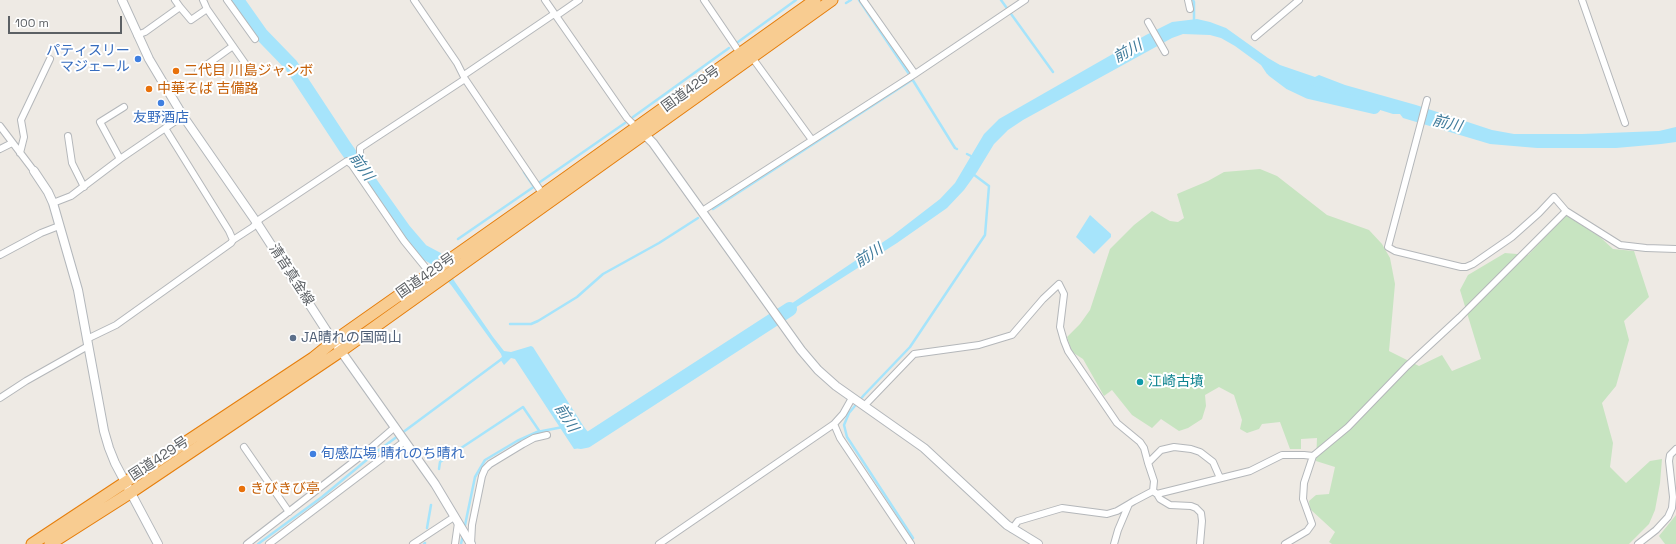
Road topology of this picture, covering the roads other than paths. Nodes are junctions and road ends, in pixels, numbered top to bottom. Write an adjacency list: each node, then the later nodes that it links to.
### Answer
1 (122, 0): 21 (street, 清音真金線)
2 (175, 0): 16 (street)
3 (203, 0): 17 (street)
4 (227, 0): 23 (street)
5 (414, 0): 31 (street)
6 (545, 0): 19 (street)
7 (579, 0): 19 (street)
8 (704, 0): 26 (street)
9 (815, 0): 26 (highway, 国道429号)
10 (832, 0): 26 (highway, 国道429号)
11 (863, 0): 30 (street)
12 (1024, 0): 30 (street)
13 (1188, 0): 18 (street)
14 (1582, 0): 35 (street)
15 (1297, 1): 22 (street)
16 (180, 7): 17 (street); 21 (street)
17 (207, 9): 24 (street)
18 (1190, 10)
19 (555, 15): 31 (street); 38 (street)
20 (1149, 23): 25 (street)
21 (137, 35): 34 (street, 清音真金線)
22 (1255, 37)
23 (255, 39)
24 (233, 46): 28 (street); 29 (street)
25 (1164, 52)
26 (746, 55): 38 (highway, 国道429号); 39 (highway, 国道429号); 41 (street)
27 (50, 59): 44 (street)
28 (249, 69)
29 (198, 71)
30 (912, 76): 41 (street)
31 (465, 77): 46 (street); 49 (street)
32 (1426, 101): 52 (street)
33 (124, 107): 45 (street)
34 (183, 116): 37 (street); 53 (street, 清音真金線)
35 (1625, 123)
36 (0, 126): 42 (street)
37 (165, 128): 45 (street); 55 (street)
38 (636, 128): 39 (street); 49 (highway, 国道429号)
39 (645, 135): 49 (highway, 国道429号); 51 (street)
40 (68, 136): 48 (street)
41 (812, 140): 51 (street)
42 (12, 143): 43 (street); 44 (street)
43 (0, 149)
44 (20, 153): 47 (street)
45 (120, 159): 48 (street)
46 (360, 159)
47 (34, 171): 50 (street)
48 (84, 187): 50 (street)
49 (546, 198): 58 (highway, 国道429号)
50 (53, 203): 54 (street)
51 (702, 211): 64 (street)
52 (1566, 211): 56 (street); 71 (street)
53 (257, 223): 55 (street); 59 (street); 60 (street, 清音真金線)
54 (59, 226): 57 (street); 61 (street)
55 (233, 240): 61 (street)
56 (1676, 249)
57 (0, 254)
58 (452, 264): 59 (highway, 国道429号); 62 (highway, 国道429号)
59 (431, 272): 60 (highway, 国道429号)
60 (334, 341): 62 (street, 清音真金線); 74 (highway, 国道429号)
61 (87, 343): 63 (street); 74 (street)
62 (341, 351): 66 (street, 清音真金線); 75 (highway, 国道429号)
63 (0, 398)
64 (858, 402): 65 (street); 72 (street); 80 (street)
65 (834, 424): 89 (street); 90 (street)
66 (396, 429): 68 (street, 清音真金線); 78 (street)
67 (547, 435): 88 (street)
68 (404, 440): 79 (street, 清音真金線); 85 (street)
69 (244, 447): 78 (street)
70 (1676, 449): 95 (street)
71 (1313, 456): 73 (street); 94 (street)
72 (1148, 464): 73 (street); 76 (street)
73 (1220, 478): 76 (street)
74 (125, 482): 75 (street); 81 (highway, 国道429号)
75 (130, 492): 82 (highway, 国道429号); 83 (street)
76 (1155, 492): 77 (street); 93 (street)
77 (1129, 504): 80 (street); 92 (street)
78 (289, 512): 84 (street)
79 (457, 522): 86 (street); 87 (street); 88 (street, 清音真金線)
80 (1012, 529): 91 (street)
81 (32, 544)
82 (50, 544)
83 (158, 544)
84 (247, 544)
85 (269, 544)
86 (413, 544)
87 (455, 544)
88 (471, 544)
89 (659, 544)
90 (910, 544)
91 (1038, 544)
92 (1114, 544)
93 (1200, 544)
94 (1285, 544)
95 (1638, 544)

